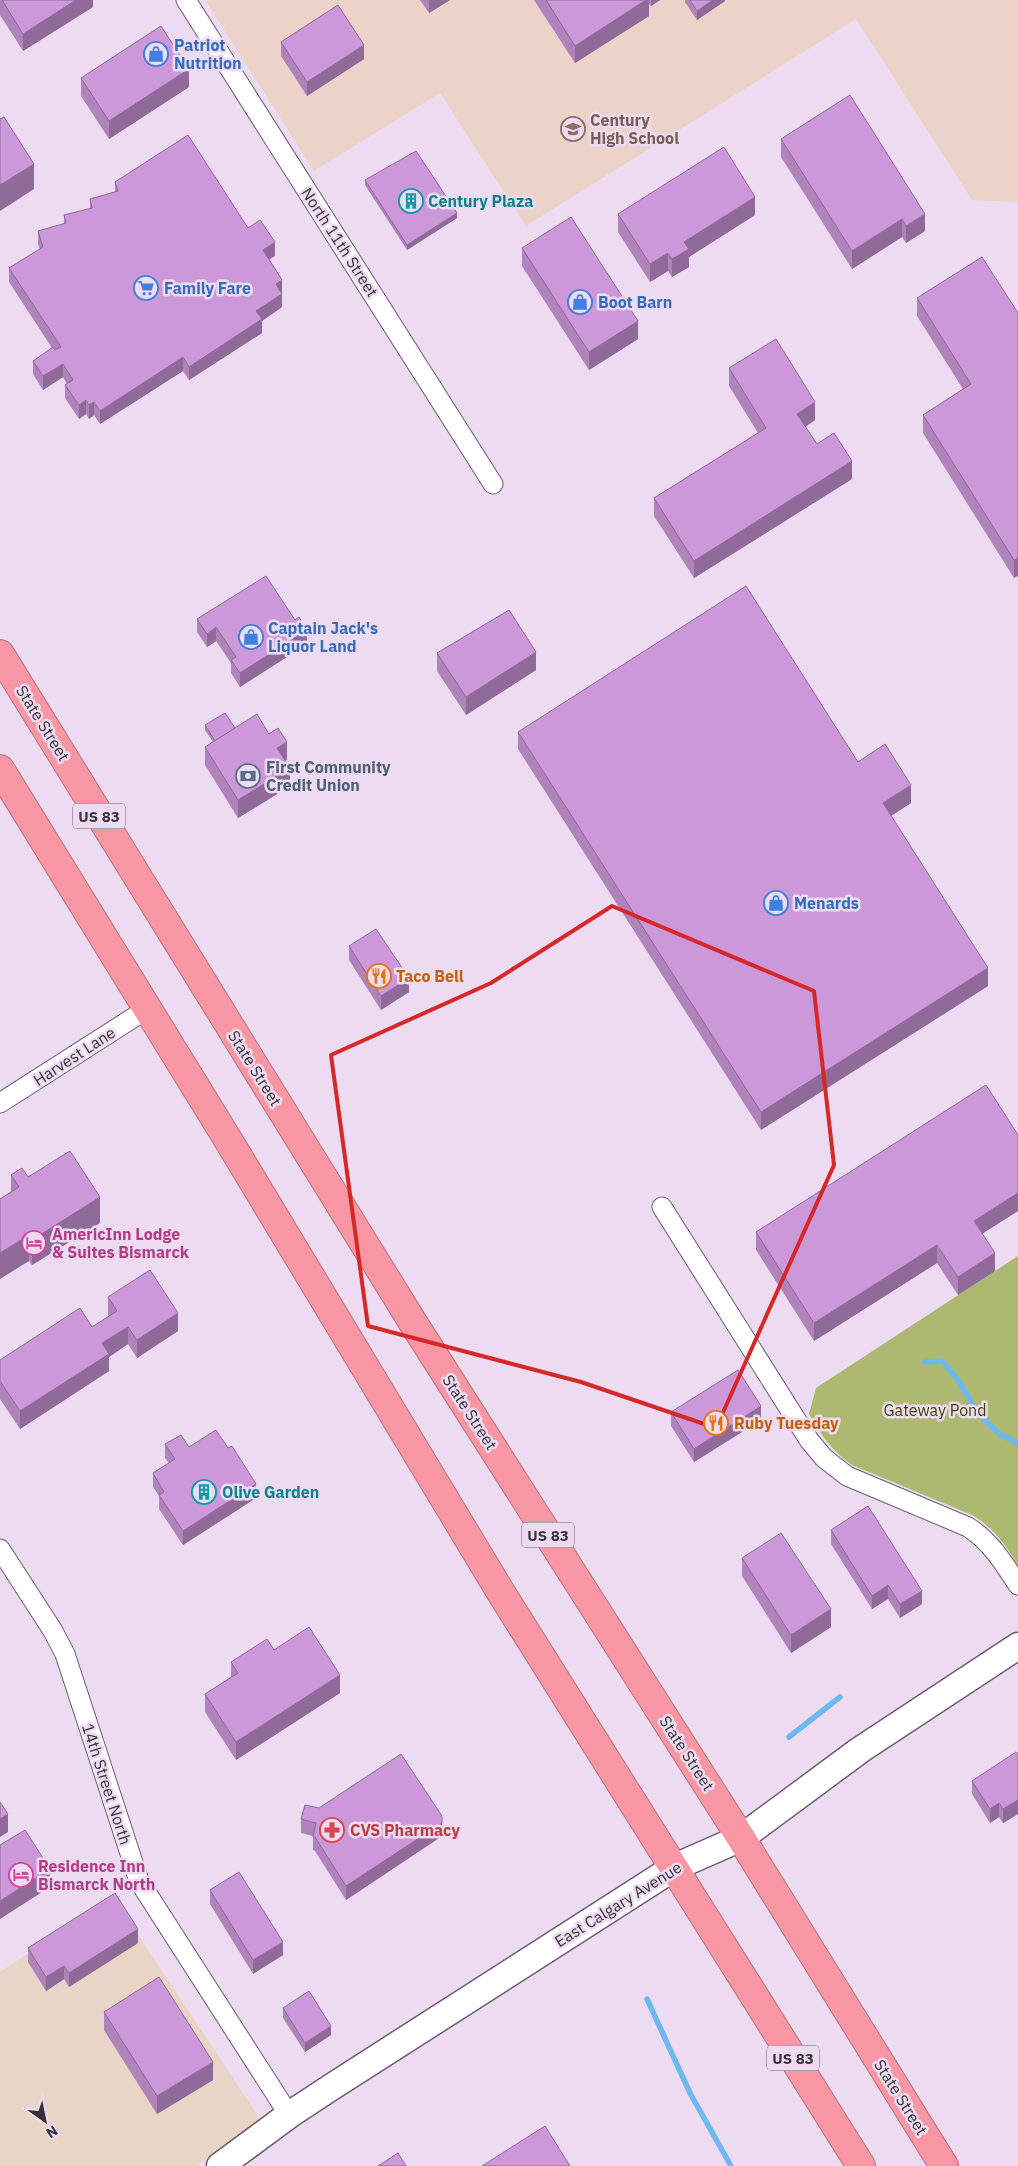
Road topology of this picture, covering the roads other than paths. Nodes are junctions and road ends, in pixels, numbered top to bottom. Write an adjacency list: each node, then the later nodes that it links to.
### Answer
1 (186, 0): 2 (street, North 11th Street)
2 (493, 484)
3 (0, 654): 11 (highway, State Street / US 83)
4 (0, 769): 5 (highway, US 83)
5 (147, 1009): 6 (street, Harvest Lane); 12 (highway, US 83)
6 (0, 1103)
7 (662, 1207): 9 (street)
8 (0, 1550): 13 (street, 14th Street North)
9 (1018, 1585)
10 (1018, 1646): 11 (street, East Calgary Avenue)
11 (741, 1838): 12 (street, East Calgary Avenue); 16 (highway, State Street / US 83)
12 (675, 1867): 13 (street, East Calgary Avenue); 15 (highway, US 83)
13 (289, 2115): 14 (street, East Calgary Avenue)
14 (220, 2166)
15 (861, 2166)
16 (944, 2166)

